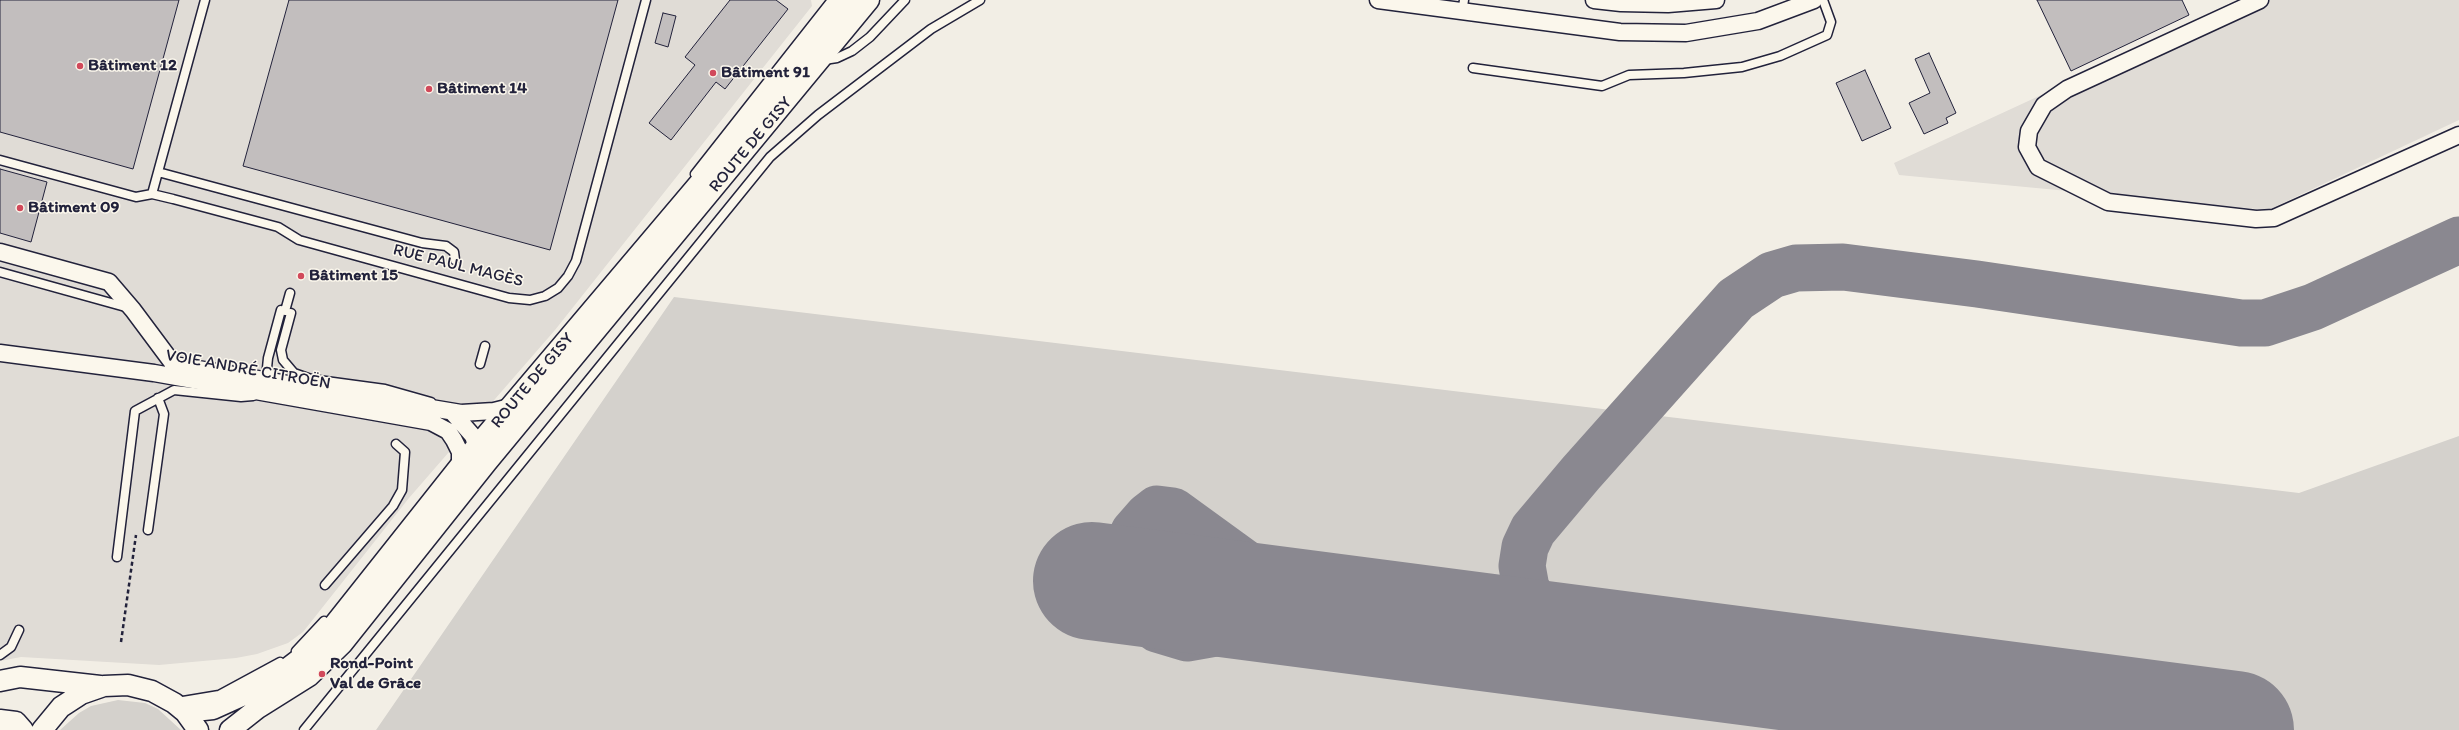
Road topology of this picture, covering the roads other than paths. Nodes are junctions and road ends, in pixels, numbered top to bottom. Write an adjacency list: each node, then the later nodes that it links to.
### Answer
1 (205, 0): 19 (lane)
2 (646, 0): 20 (lane, RUE PAUL MAGÈS)
3 (832, 0): 30 (lane)
4 (846, 0): 33 (street, ROUTE DE GISY)
5 (869, 0): 15 (street, ROUTE DE GISY)
6 (905, 0): 15 (lane)
7 (980, 0): 52 (lane)
8 (1378, 0): 14 (street)
9 (1594, 0): 10 (street)
10 (1716, 0)
11 (1814, 0): 14 (street)
12 (1823, 0): 16 (lane)
13 (2260, 0): 17 (street)
14 (1463, 6)
15 (821, 61): 36 (street, ROUTE DE GISY)
16 (1473, 68)
17 (2459, 135)
18 (0, 160): 20 (lane)
19 (158, 172): 20 (lane); 22 (lane)
20 (152, 194)
21 (0, 252): 25 (street)
22 (455, 260)
23 (0, 272): 25 (lane)
24 (290, 293): 26 (lane)
25 (133, 310): 31 (street)
26 (286, 311): 31 (lane); 34 (lane)
27 (485, 346): 29 (lane)
28 (0, 353): 31 (street, VOIE ANDRÉ CITROËN)
29 (480, 364)
30 (523, 377)
31 (276, 390): 32 (lane); 34 (street); 36 (street, VOIE ANDRÉ CITROËN)
32 (158, 398): 38 (lane); 39 (lane)
33 (498, 410): 34 (street); 36 (street, ROUTE DE GISY)
34 (452, 412): 36 (street)
35 (396, 444): 40 (lane)
36 (470, 452): 37 (lane); 46 (street, ROUTE DE GISY); 51 (street, ROUTE DE GISY)
37 (401, 526)
38 (148, 530)
39 (117, 557)
40 (325, 584)
41 (331, 612): 46 (lane)
42 (19, 630): 43 (lane)
43 (0, 655)
44 (0, 681): 45 (street)
45 (104, 686): 46 (street); 49 (street)
46 (180, 707): 50 (street)
47 (0, 720): 48 (street)
48 (23, 730)
49 (42, 730)
50 (198, 730)
51 (230, 730)
52 (304, 730)

